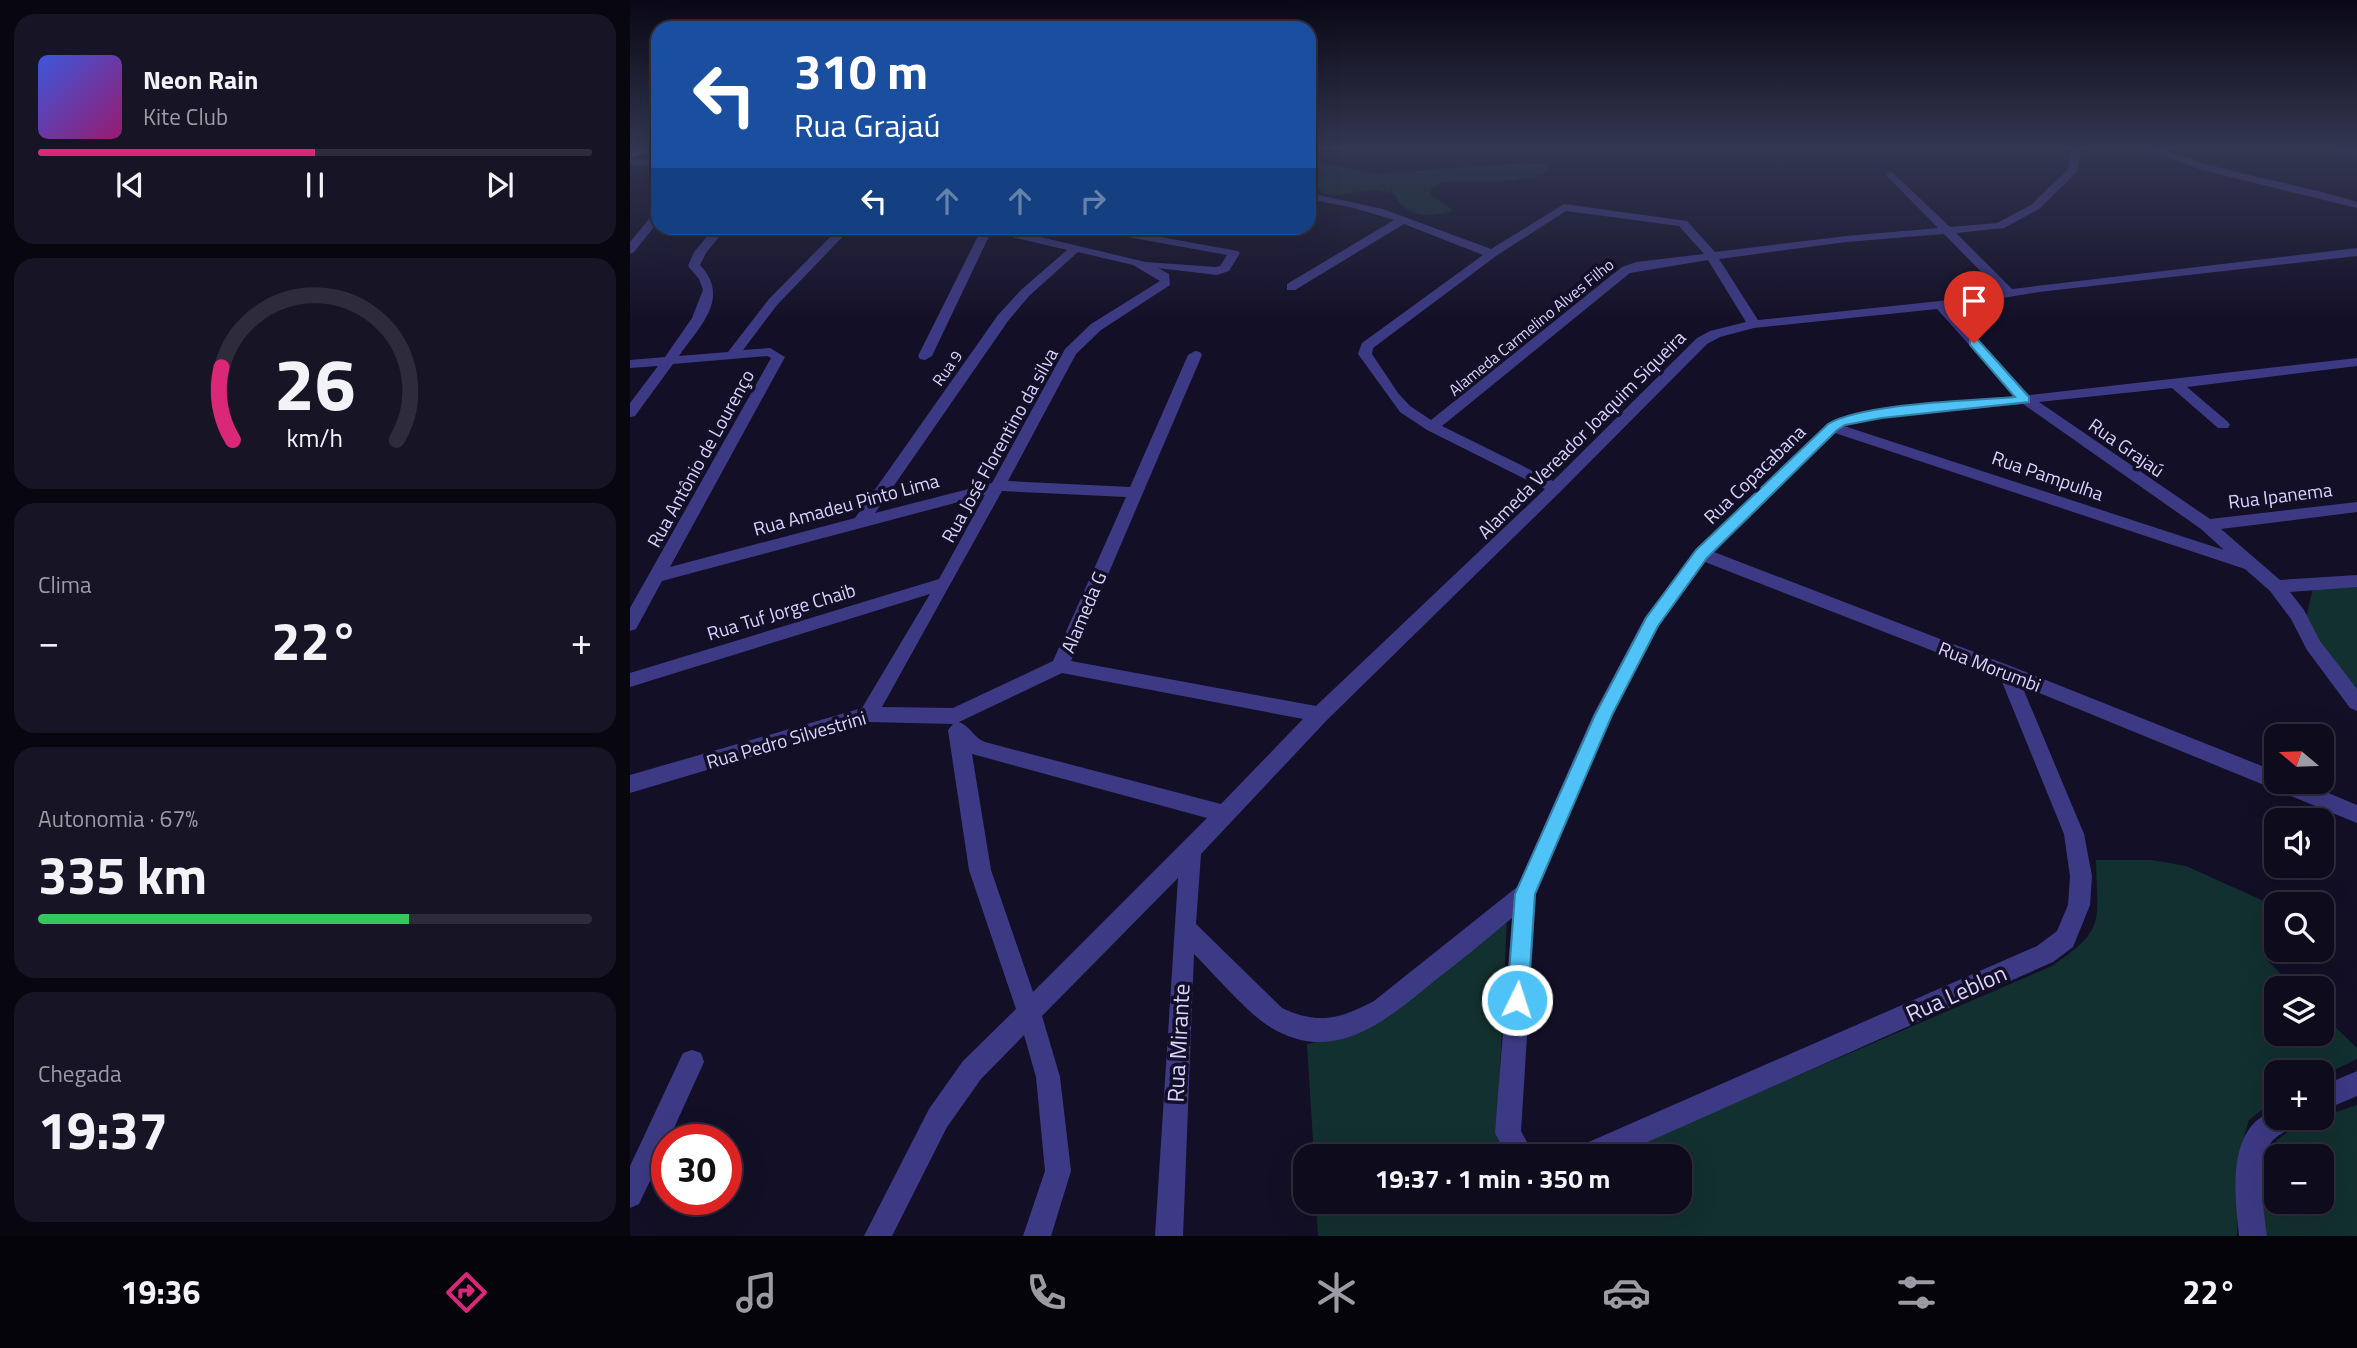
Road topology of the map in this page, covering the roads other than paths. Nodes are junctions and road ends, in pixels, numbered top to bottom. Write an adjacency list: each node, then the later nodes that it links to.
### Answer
1 (1369, 208): 7 (street)
2 (1563, 208): 19 (street)
3 (1569, 208): 20 (street)
4 (1926, 208): 10 (street)
5 (2034, 208): 10 (street, Alameda Carmelino Alves Filho)
6 (651, 217): 8 (street)
7 (1402, 220): 19 (street); 22 (street)
8 (639, 221)
9 (651, 223): 17 (street)
10 (1950, 230): 20 (street, Alameda Carmelino Alves Filho); 23 (street)
11 (714, 235): 29 (street)
12 (838, 235): 26 (street)
13 (985, 235): 28 (street)
14 (1017, 235): 16 (street, Rua José Florentino da silva)
15 (1134, 235): 21 (street)
16 (1075, 249): 21 (street, Rua José Florentino da silva); 42 (street, Rua 9)
17 (630, 250)
18 (2357, 252): 23 (street, Alameda Vereador Joaquim Siqueira)
19 (1492, 254): 36 (street)
20 (1711, 255): 25 (street); 36 (street, Alameda Carmelino Alves Filho)
21 (1137, 262): 38 (street, Rua José Florentino da silva)
22 (1291, 287)
23 (2009, 293): 24 (street, Alameda Vereador Joaquim Siqueira)
24 (1940, 305): 25 (street, Alameda Vereador Joaquim Siqueira); 33 (street, Rua Grajaú)
25 (1754, 324): 39 (street, Alameda Vereador Joaquim Siqueira)
26 (734, 353): 29 (street); 46 (street, Rua Antônio de Lourenço)
27 (1195, 355): 40 (street, Alameda G)
28 (925, 356)
29 (669, 360): 31 (street); 34 (street)
30 (2357, 362): 32 (street, Rua Copacabana)
31 (630, 364)
32 (2175, 384): 33 (street, Rua Copacabana); 35 (street)
33 (2025, 400): 37 (street, Rua Copacabana); 43 (street, Rua Grajaú)
34 (630, 413)
35 (2223, 425)
36 (1432, 427): 39 (street)
37 (1832, 427): 44 (street, Rua Copacabana); 45 (street, Rua Pampulha)
38 (998, 486): 40 (street, Rua Amadeu Pinto Lima); 42 (street, Rua Amadeu Pinto Lima); 48 (street, Rua José Florentino da silva)
39 (1555, 488): 56 (street, Alameda Vereador Joaquim Siqueira)
40 (1134, 492): 51 (street, Alameda G)
41 (2357, 507): 43 (street, Rua Ipanema)
42 (862, 520): 46 (street, Rua Amadeu Pinto Lima)
43 (2207, 526): 45 (street, Rua Grajaú)
44 (1702, 554): 52 (street, Rua Morumbi); 64 (street, Rua Copacabana)
45 (2250, 565): 49 (street, Rua Grajaú)
46 (655, 577): 50 (street, Rua Antônio de Lourenço)
47 (2357, 581): 49 (street)
48 (945, 583): 53 (street, Rua Tuf Jorge Chaib); 55 (street, Rua José Florentino da silva)
49 (2276, 587): 54 (street, Rua Grajaú)
50 (630, 624)
51 (1060, 666): 56 (street, Alameda G); 57 (street, Rua Pedro Silvestrini)
52 (2007, 672): 58 (street, Rua Morumbi); 72 (street, Rua Leblon)
53 (630, 680)
54 (2357, 703)
55 (868, 713): 57 (street, Rua Pedro Silvestrini); 59 (street, Rua Pedro Silvestrini)
56 (1320, 714): 61 (street, Alameda Vereador Joaquim Siqueira)
57 (957, 725): 61 (street); 66 (street)
58 (2264, 776)
59 (630, 783)
60 (2308, 794): 62 (street, Rua Morumbi)
61 (1225, 814): 63 (street, Alameda Vereador Joaquim Siqueira)
62 (2357, 814)
63 (1191, 850): 65 (street, Rua Mirante); 66 (street, Alameda Vereador Joaquim Siqueira)
64 (1525, 894): 65 (street); 71 (street, Rua Copacabana)
65 (1184, 928): 76 (street, Rua Mirante)
66 (1030, 1013): 74 (street, Alameda Vereador Joaquim Siqueira); 75 (street)
67 (692, 1062): 73 (street)
68 (2357, 1083): 69 (street)
69 (2334, 1094)
70 (2266, 1130): 77 (street)
71 (1514, 1144)
72 (1614, 1144)
73 (630, 1195)
74 (878, 1236)
75 (1037, 1236)
76 (1169, 1236)
77 (2253, 1236)

